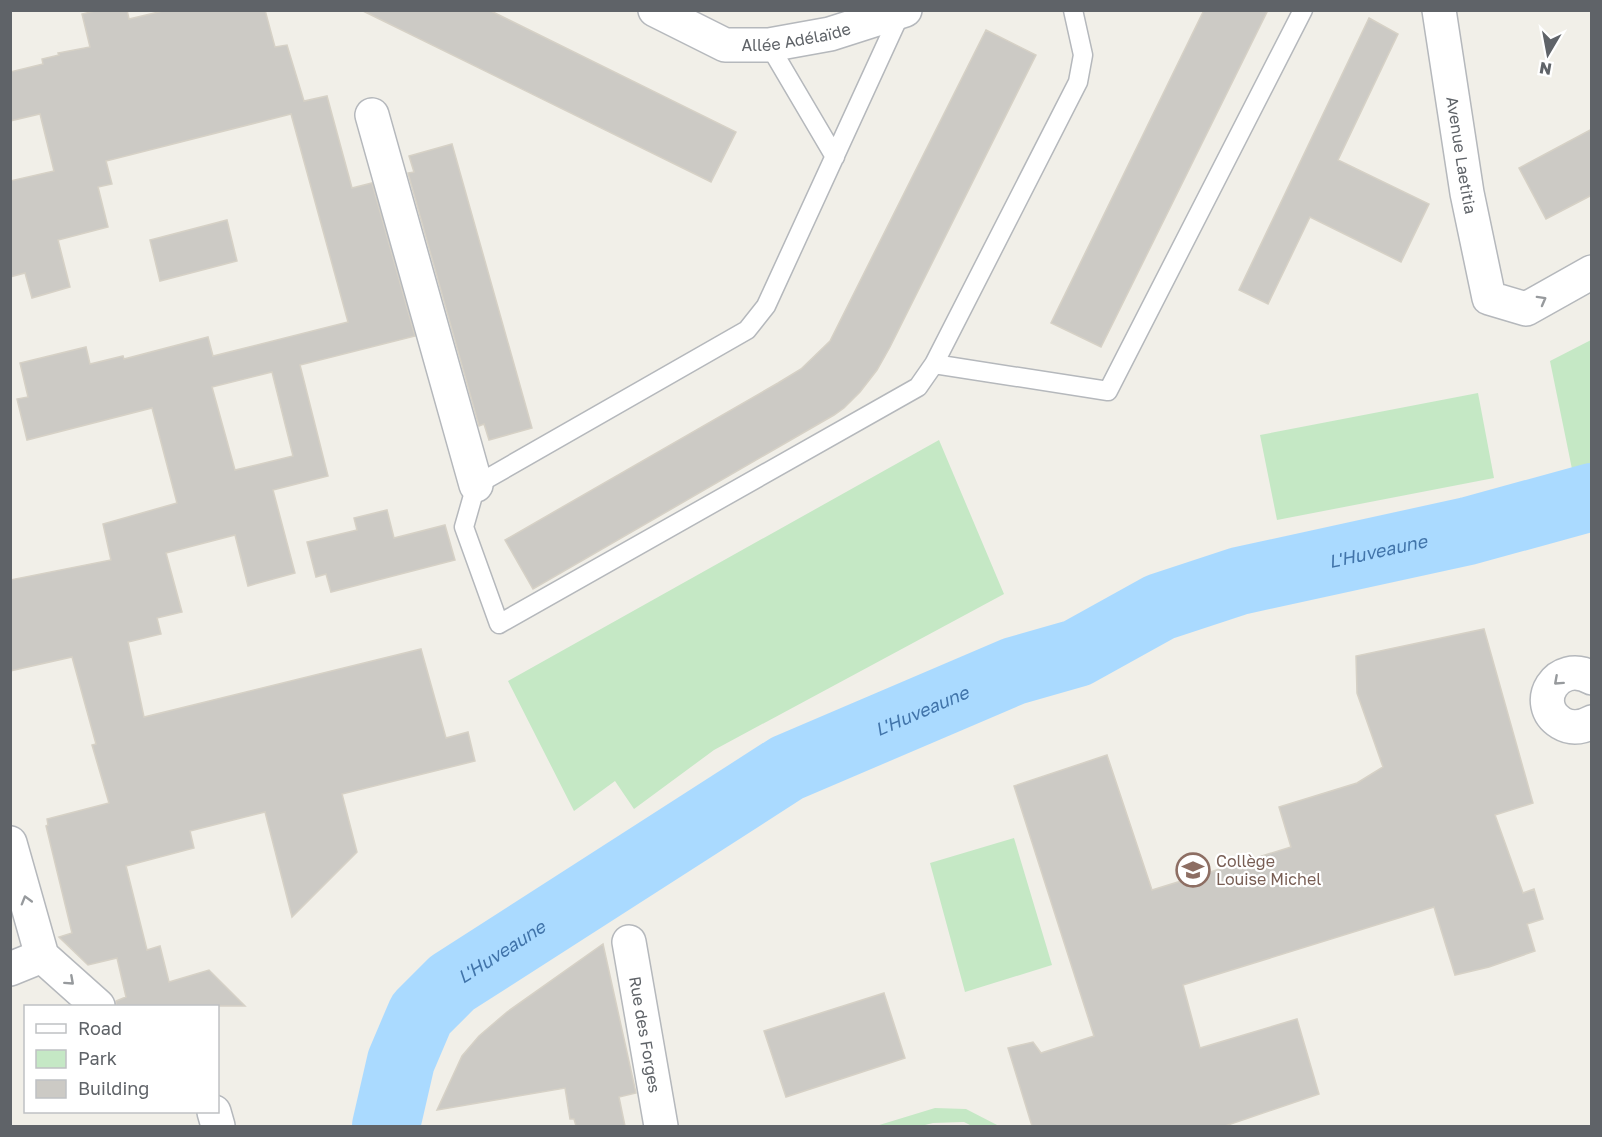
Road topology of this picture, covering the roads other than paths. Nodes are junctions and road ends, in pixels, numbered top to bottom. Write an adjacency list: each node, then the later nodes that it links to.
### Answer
1 (655, 10): 6 (street, Allée Adélaïde)
2 (1073, 10): 10 (lane)
3 (1303, 10): 10 (lane)
4 (1439, 10): 9 (street, Avenue Laetitia, one-way to 9)
5 (903, 11): 6 (street, Allée Adélaïde); 8 (lane)
6 (769, 45): 8 (lane)
7 (372, 115): 11 (street)
8 (835, 157): 11 (lane)
9 (1592, 272)
10 (934, 364): 11 (lane)
11 (476, 485)
12 (1592, 678): 13 (street, one-way to 13)
13 (1589, 733)
14 (10, 843): 16 (street, one-way to 14)
15 (628, 942): 19 (street, Rue des Forges)
16 (42, 956): 17 (street); 18 (street, one-way to 18)
17 (10, 969)
18 (97, 1005)
19 (661, 1126)

